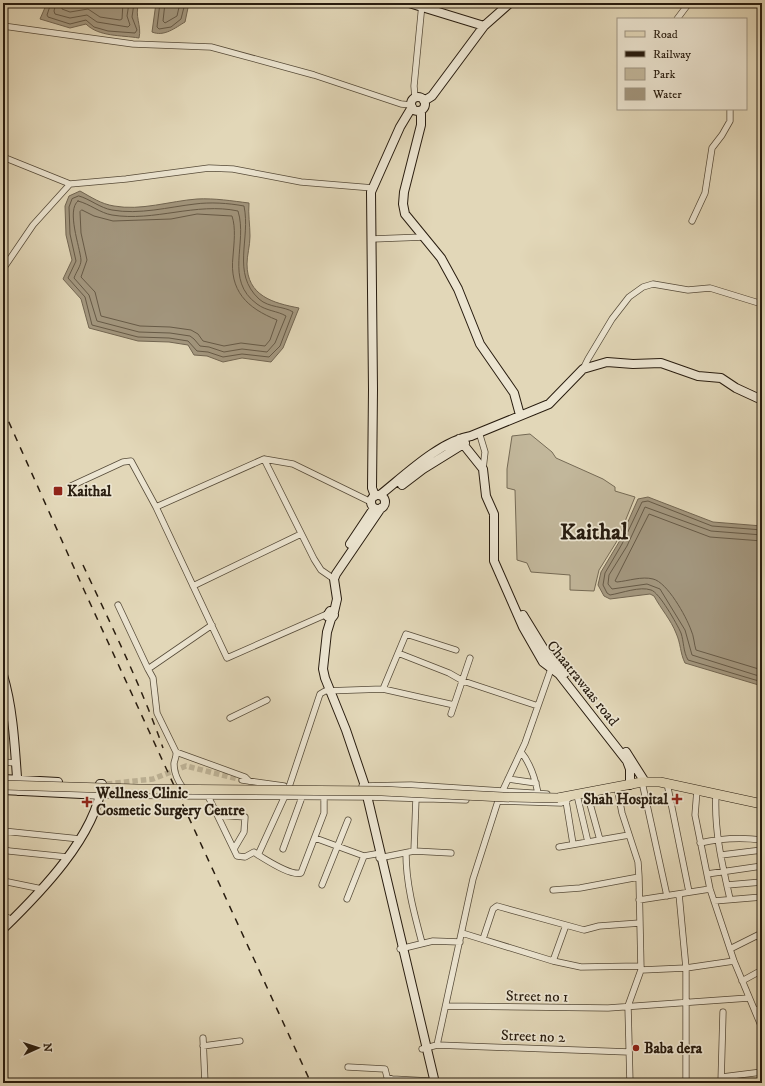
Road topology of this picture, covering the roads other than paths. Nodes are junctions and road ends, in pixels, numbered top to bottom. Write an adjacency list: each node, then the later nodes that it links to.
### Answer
1 (409, 3): 4 (street)
2 (510, 3): 7 (street)
3 (689, 3): 5 (street)
4 (422, 5): 7 (street); 9 (street)
5 (678, 18)
6 (3, 26): 9 (street)
7 (484, 26): 8 (street)
8 (424, 101): 9 (street); 11 (street)
9 (412, 103): 11 (street); 14 (street)
10 (730, 110): 15 (street)
11 (421, 111): 16 (street)
12 (3, 157): 13 (street)
13 (70, 184): 14 (street); 18 (street)
14 (373, 188): 17 (street)
15 (692, 221)
16 (424, 237): 17 (street); 22 (street)
17 (372, 239): 28 (street)
18 (3, 269)
19 (762, 304): 20 (street)
20 (583, 370): 21 (street); 22 (street)
21 (762, 400)
22 (520, 415): 23 (street)
23 (479, 432): 24 (street); 26 (street)
24 (460, 442): 26 (street); 28 (street)
25 (264, 459): 28 (street); 29 (street); 30 (street)
26 (483, 469): 39 (street)
27 (70, 486): 29 (street)
28 (378, 501): 31 (street)
29 (156, 507): 32 (street)
30 (301, 534): 31 (street); 32 (street)
31 (332, 578): 34 (street)
32 (193, 586): 35 (street)
33 (118, 605): 40 (street)
34 (330, 615): 35 (street); 44 (street)
35 (212, 625): 40 (street)
36 (456, 650): 37 (street)
37 (398, 653): 42 (street); 43 (street)
38 (470, 658): 42 (street)
39 (553, 665): 48 (street); 59 (street); 63 (street, Chaatrawaas road)
40 (148, 669): 51 (street)
41 (3, 675): 53 (street)
42 (463, 681): 47 (street); 48 (street)
43 (383, 689): 44 (street); 47 (street)
44 (328, 691): 64 (street); 65 (street)
45 (3, 692): 53 (street)
46 (267, 700): 50 (street)
47 (454, 705): 49 (street)
48 (538, 706): 52 (street)
49 (451, 714)
50 (230, 718)
51 (176, 752): 58 (street); 75 (street)
52 (521, 752): 55 (street); 60 (street)
53 (10, 762): 56 (street)
54 (3, 779): 56 (street)
55 (508, 779): 60 (street); 68 (street)
56 (15, 780): 70 (street); 74 (street)
57 (242, 780): 58 (street)
58 (249, 781): 65 (street)
59 (643, 782): 61 (main road); 63 (main road); 125 (street)
60 (536, 783): 71 (street)
61 (666, 783): 69 (main road); 123 (street)
62 (3, 785): 81 (main road, bridge)
63 (630, 785): 66 (main road)
64 (362, 786): 65 (street); 68 (street); 80 (street)
65 (289, 787): 77 (street)
66 (617, 787): 72 (main road); 88 (street)
67 (3, 790): 70 (street)
68 (503, 790): 71 (street)
69 (697, 790): 73 (main road); 96 (street)
70 (16, 791): 74 (street)
71 (538, 793): 81 (street)
72 (587, 793): 81 (main road); 93 (street)
73 (716, 794): 84 (main road); 92 (street)
74 (101, 795): 75 (street); 91 (street)
75 (189, 796): 76 (street)
76 (208, 796): 77 (street); 85 (street)
77 (285, 797): 78 (street); 107 (street)
78 (302, 797): 79 (street); 102 (street)
79 (324, 797): 80 (street); 89 (street)
80 (365, 797): 82 (street); 110 (street)
81 (568, 797): 83 (street); 95 (street); 97 (street)
82 (416, 798): 83 (street); 104 (street)
83 (498, 801): 136 (street)
84 (762, 804)
85 (218, 815): 101 (street); 101 (street)
86 (348, 820): 98 (street)
87 (4, 831): 90 (street); 91 (street)
88 (630, 835): 93 (street); 115 (street)
89 (315, 838): 98 (street); 107 (street)
90 (3, 839)
91 (80, 839): 111 (street)
92 (717, 839): 94 (street); 96 (street); 108 (street)
93 (600, 840): 95 (street)
94 (762, 840)
95 (588, 842): 97 (street)
96 (700, 843): 114 (street)
97 (574, 844): 99 (street)
98 (338, 847): 109 (street); 118 (street)
99 (559, 847)
100 (3, 849): 111 (street)
101 (234, 849): 107 (street)
102 (283, 849)
103 (762, 850): 108 (street)
104 (414, 851): 105 (street); 106 (street)
105 (406, 853): 110 (street); 140 (street)
106 (451, 853)
107 (258, 855)
108 (721, 855): 113 (street)
109 (364, 856): 110 (street); 127 (street)
110 (380, 856): 142 (street)
111 (67, 857): 120 (street)
112 (762, 866): 113 (street)
113 (724, 870): 114 (street); 119 (street)
114 (707, 874): 121 (street)
115 (639, 877): 122 (street); 129 (street)
116 (3, 881): 120 (street)
117 (762, 882): 119 (street)
118 (322, 885)
119 (727, 885): 128 (street)
120 (42, 889): 132 (street)
121 (710, 889): 123 (street); 130 (street)
122 (553, 890)
123 (689, 892): 124 (street)
124 (679, 894): 125 (street); 147 (street)
125 (667, 896): 129 (street)
126 (762, 897): 128 (street)
127 (347, 899)
128 (730, 899): 130 (street)
129 (639, 900): 133 (street)
130 (714, 901): 143 (street)
131 (3, 915): 132 (street)
132 (12, 920): 135 (street)
133 (640, 923): 134 (street); 146 (street)
134 (566, 925): 138 (street); 144 (street)
135 (3, 929)
136 (462, 933): 138 (street); 139 (street)
137 (760, 934): 141 (street); 143 (street)
138 (483, 939): 144 (street)
139 (460, 942): 140 (street); 152 (street)
140 (422, 943): 142 (street)
141 (762, 943)
142 (402, 949): 162 (street)
143 (730, 949): 145 (street)
144 (553, 961): 146 (street)
145 (734, 961): 147 (street); 149 (street)
146 (641, 968): 147 (street); 153 (street)
147 (686, 968): 151 (street)
148 (762, 970): 149 (street)
149 (742, 981): 150 (street)
150 (749, 998): 151 (street, Street no 1); 155 (street)
151 (686, 1003): 153 (street, Street no 1); 171 (street)
152 (446, 1006): 153 (street, Street no 1); 161 (street)
153 (628, 1006): 163 (street)
154 (762, 1007): 155 (street)
155 (755, 1011): 157 (street)
156 (723, 1012): 166 (street)
157 (762, 1028)
158 (202, 1038): 160 (street)
159 (240, 1041): 160 (street)
160 (203, 1046): 169 (street)
161 (437, 1046): 162 (street, Street no 2); 163 (street, Street no 2)
162 (424, 1048): 168 (street)
163 (629, 1052): 170 (street)
164 (348, 1067): 167 (street)
165 (762, 1072): 166 (street)
166 (722, 1080)
167 (392, 1081): 168 (street)
168 (432, 1082)
169 (205, 1083)
170 (630, 1083)
171 (686, 1083)

